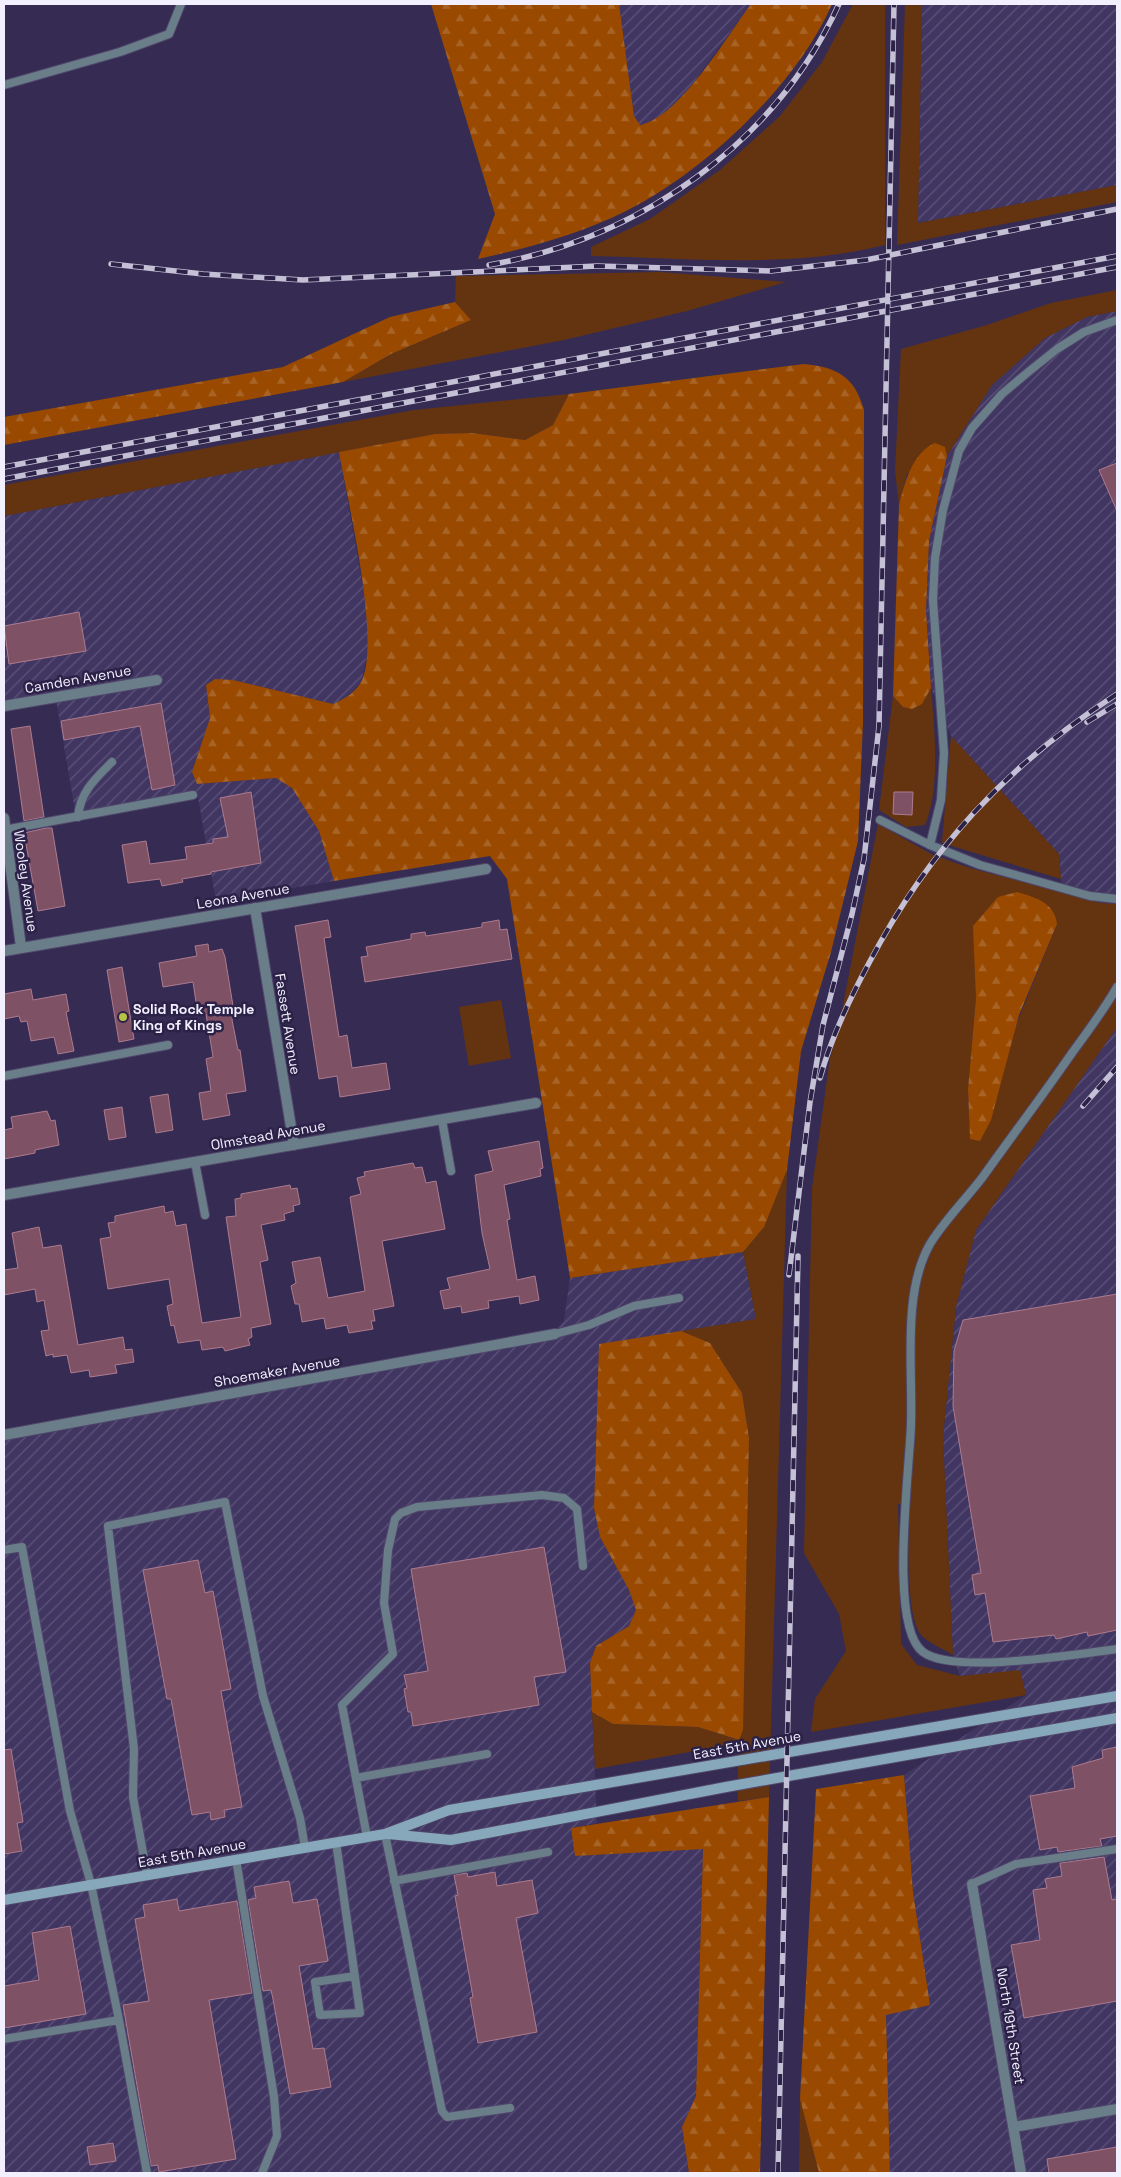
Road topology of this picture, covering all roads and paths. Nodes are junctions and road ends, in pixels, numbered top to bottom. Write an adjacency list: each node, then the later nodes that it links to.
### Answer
1 (181, 4): 2 (lane)
2 (4, 85)
3 (1117, 320): 12 (lane)
4 (156, 680): 5 (street, Camden Avenue)
5 (4, 706)
6 (112, 762): 8 (lane)
7 (193, 795): 8 (lane)
8 (78, 816): 11 (lane)
9 (4, 818): 11 (street, Wooley Avenue)
10 (880, 820): 12 (lane)
11 (4, 830): 16 (street, Wooley Avenue)
12 (930, 845): 14 (lane)
13 (486, 869): 15 (street, Leona Avenue)
14 (1117, 899)
15 (255, 908): 16 (street, Leona Avenue); 23 (street, Fassett Avenue)
16 (21, 948): 17 (street, Leona Avenue)
17 (4, 950)
18 (1117, 987): 33 (lane)
19 (168, 1045): 20 (lane)
20 (4, 1076)
21 (536, 1103): 22 (street, Olmstead Avenue)
22 (442, 1120): 23 (street, Olmstead Avenue); 25 (lane)
23 (294, 1145): 24 (street, Olmstead Avenue)
24 (195, 1162): 26 (street, Olmstead Avenue); 27 (lane)
25 (451, 1171)
26 (4, 1195)
27 (205, 1215)
28 (679, 1298): 29 (lane)
29 (555, 1334): 30 (street, Shoemaker Avenue)
30 (4, 1435)
31 (4, 1550): 47 (lane)
32 (583, 1566): 37 (lane)
33 (1117, 1649)
34 (1117, 1696): 38 (main road, East 5th Avenue)
35 (1117, 1718): 38 (main road, East 5th Avenue)
36 (487, 1754): 37 (lane)
37 (356, 1778): 39 (lane)
38 (385, 1834): 39 (main road, East 5th Avenue); 46 (lane)
39 (367, 1837): 40 (main road, East 5th Avenue)
40 (336, 1842): 41 (main road, East 5th Avenue); 50 (lane)
41 (305, 1848): 44 (main road, East 5th Avenue); 45 (lane)
42 (1117, 1849): 48 (lane)
43 (548, 1852): 46 (lane)
44 (236, 1860): 45 (main road, East 5th Avenue); 57 (lane)
45 (147, 1875): 47 (main road, East 5th Avenue)
46 (394, 1881): 53 (lane)
47 (91, 1884): 49 (main road, East 5th Avenue); 51 (lane)
48 (972, 1884): 55 (street, North 19th Street)
49 (4, 1900)
50 (355, 1976): 50 (lane)
51 (119, 2020): 52 (lane); 56 (lane)
52 (4, 2039)
53 (510, 2108)
54 (1117, 2109): 55 (street)
55 (1014, 2127): 58 (street, North 19th Street)
56 (147, 2173)
57 (262, 2173)
58 (1021, 2173)

